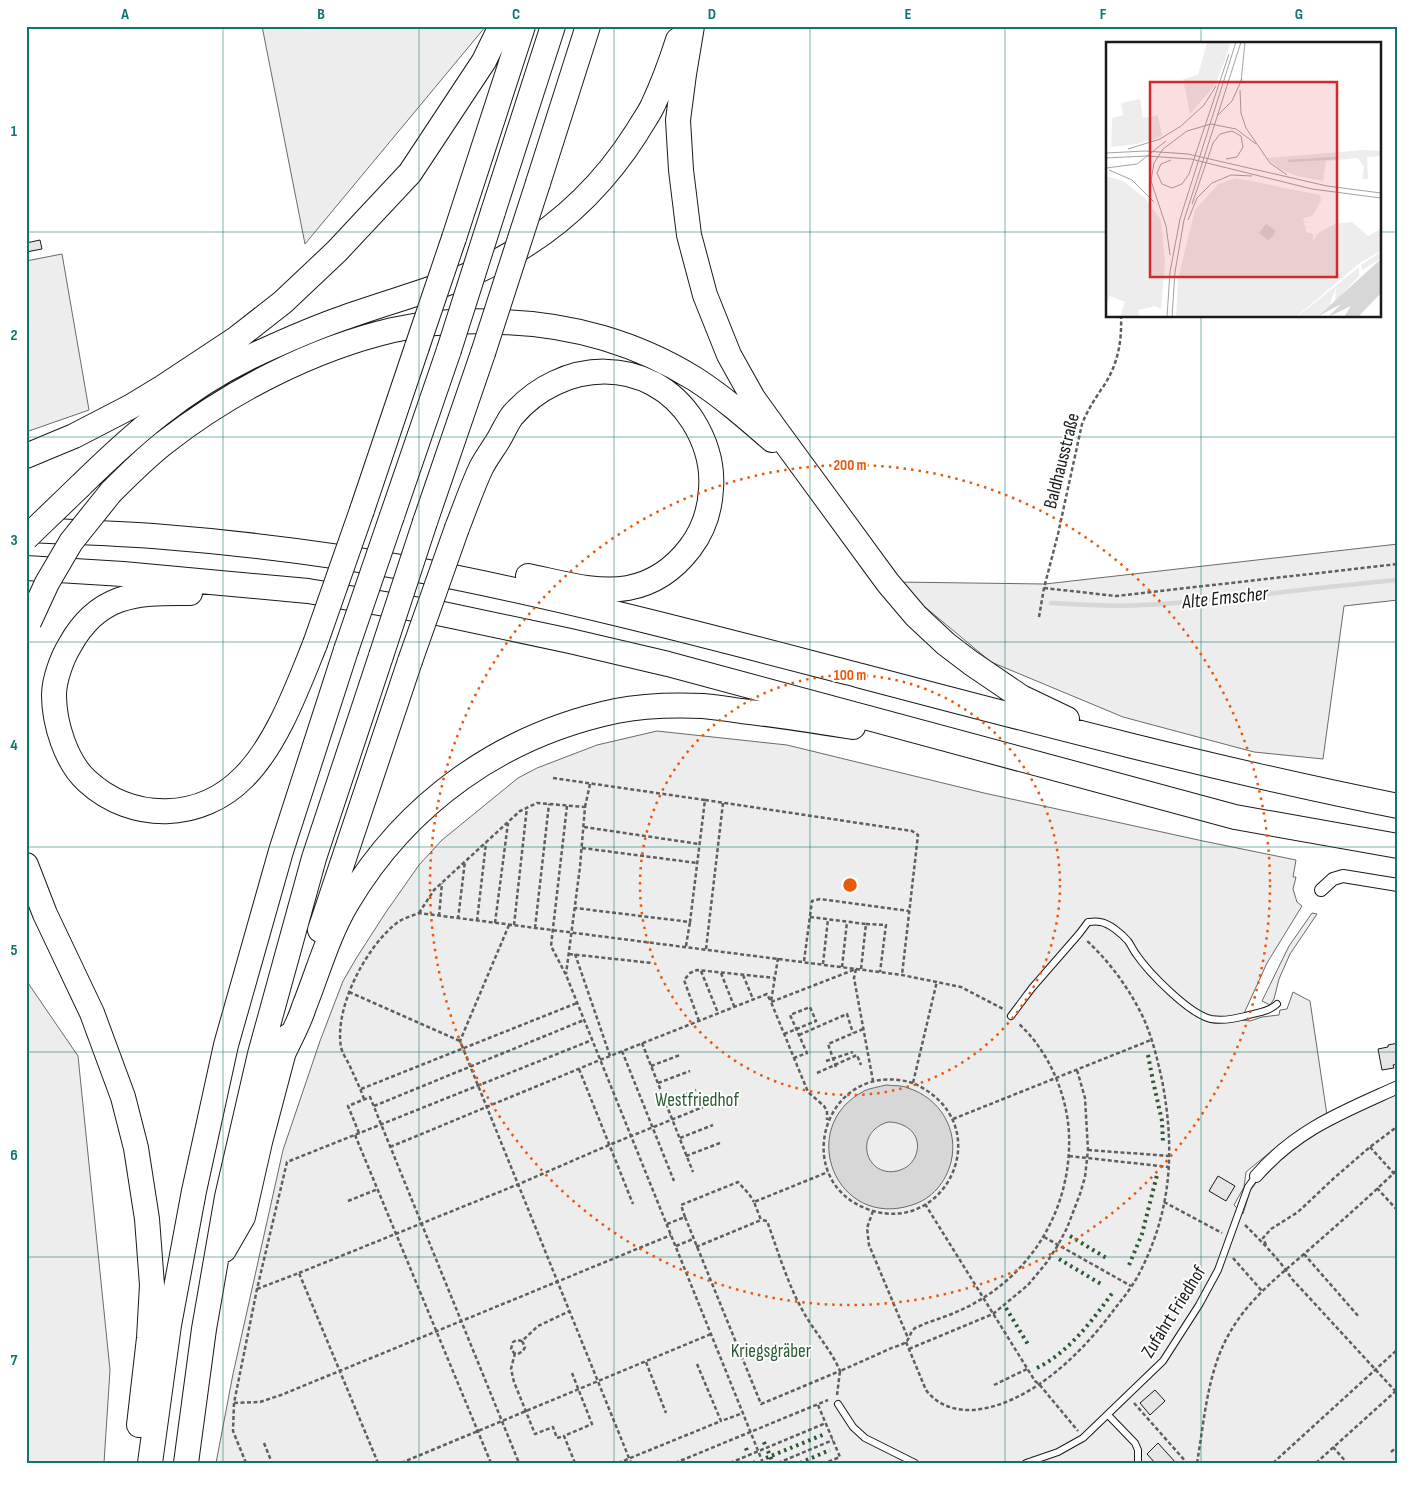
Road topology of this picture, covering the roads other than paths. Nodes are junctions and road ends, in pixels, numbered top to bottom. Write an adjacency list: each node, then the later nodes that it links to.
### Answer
1 (501, 26): 7 (highway)
2 (522, 26): 13 (highway, bridge)
3 (553, 26): 33 (highway, bridge)
4 (588, 26): 29 (highway, bridge)
5 (682, 26): 10 (highway, bridge)
6 (692, 26): 8 (highway)
7 (26, 456)
8 (805, 470): 14 (highway, bridge); 15 (highway)
9 (26, 530): 12 (highway)
10 (26, 538)
11 (26, 568): 13 (highway)
12 (415, 570): 15 (highway); 25 (highway, bridge)
13 (308, 591): 16 (highway)
14 (28, 627)
15 (1113, 741): 17 (highway)
16 (961, 742): 18 (highway); 25 (highway)
17 (1398, 806)
18 (1398, 846)
19 (26, 865): 26 (highway)
20 (1398, 885): 21 (street)
21 (1321, 890)
22 (26, 909): 26 (highway)
23 (1277, 1004): 24 (lane)
24 (1011, 1016)
25 (284, 1052): 29 (highway)
26 (107, 1053): 32 (highway)
27 (1398, 1087): 28 (street)
28 (1256, 1176): 31 (lane, Zufahrt Friedhof)
29 (216, 1264): 34 (highway)
30 (837, 1400): 35 (lane)
31 (1108, 1415): 36 (lane, Zufahrt Friedhof); 37 (lane)
32 (135, 1463)
33 (150, 1463)
34 (186, 1463)
35 (915, 1463)
36 (1026, 1463)
37 (1138, 1463)

